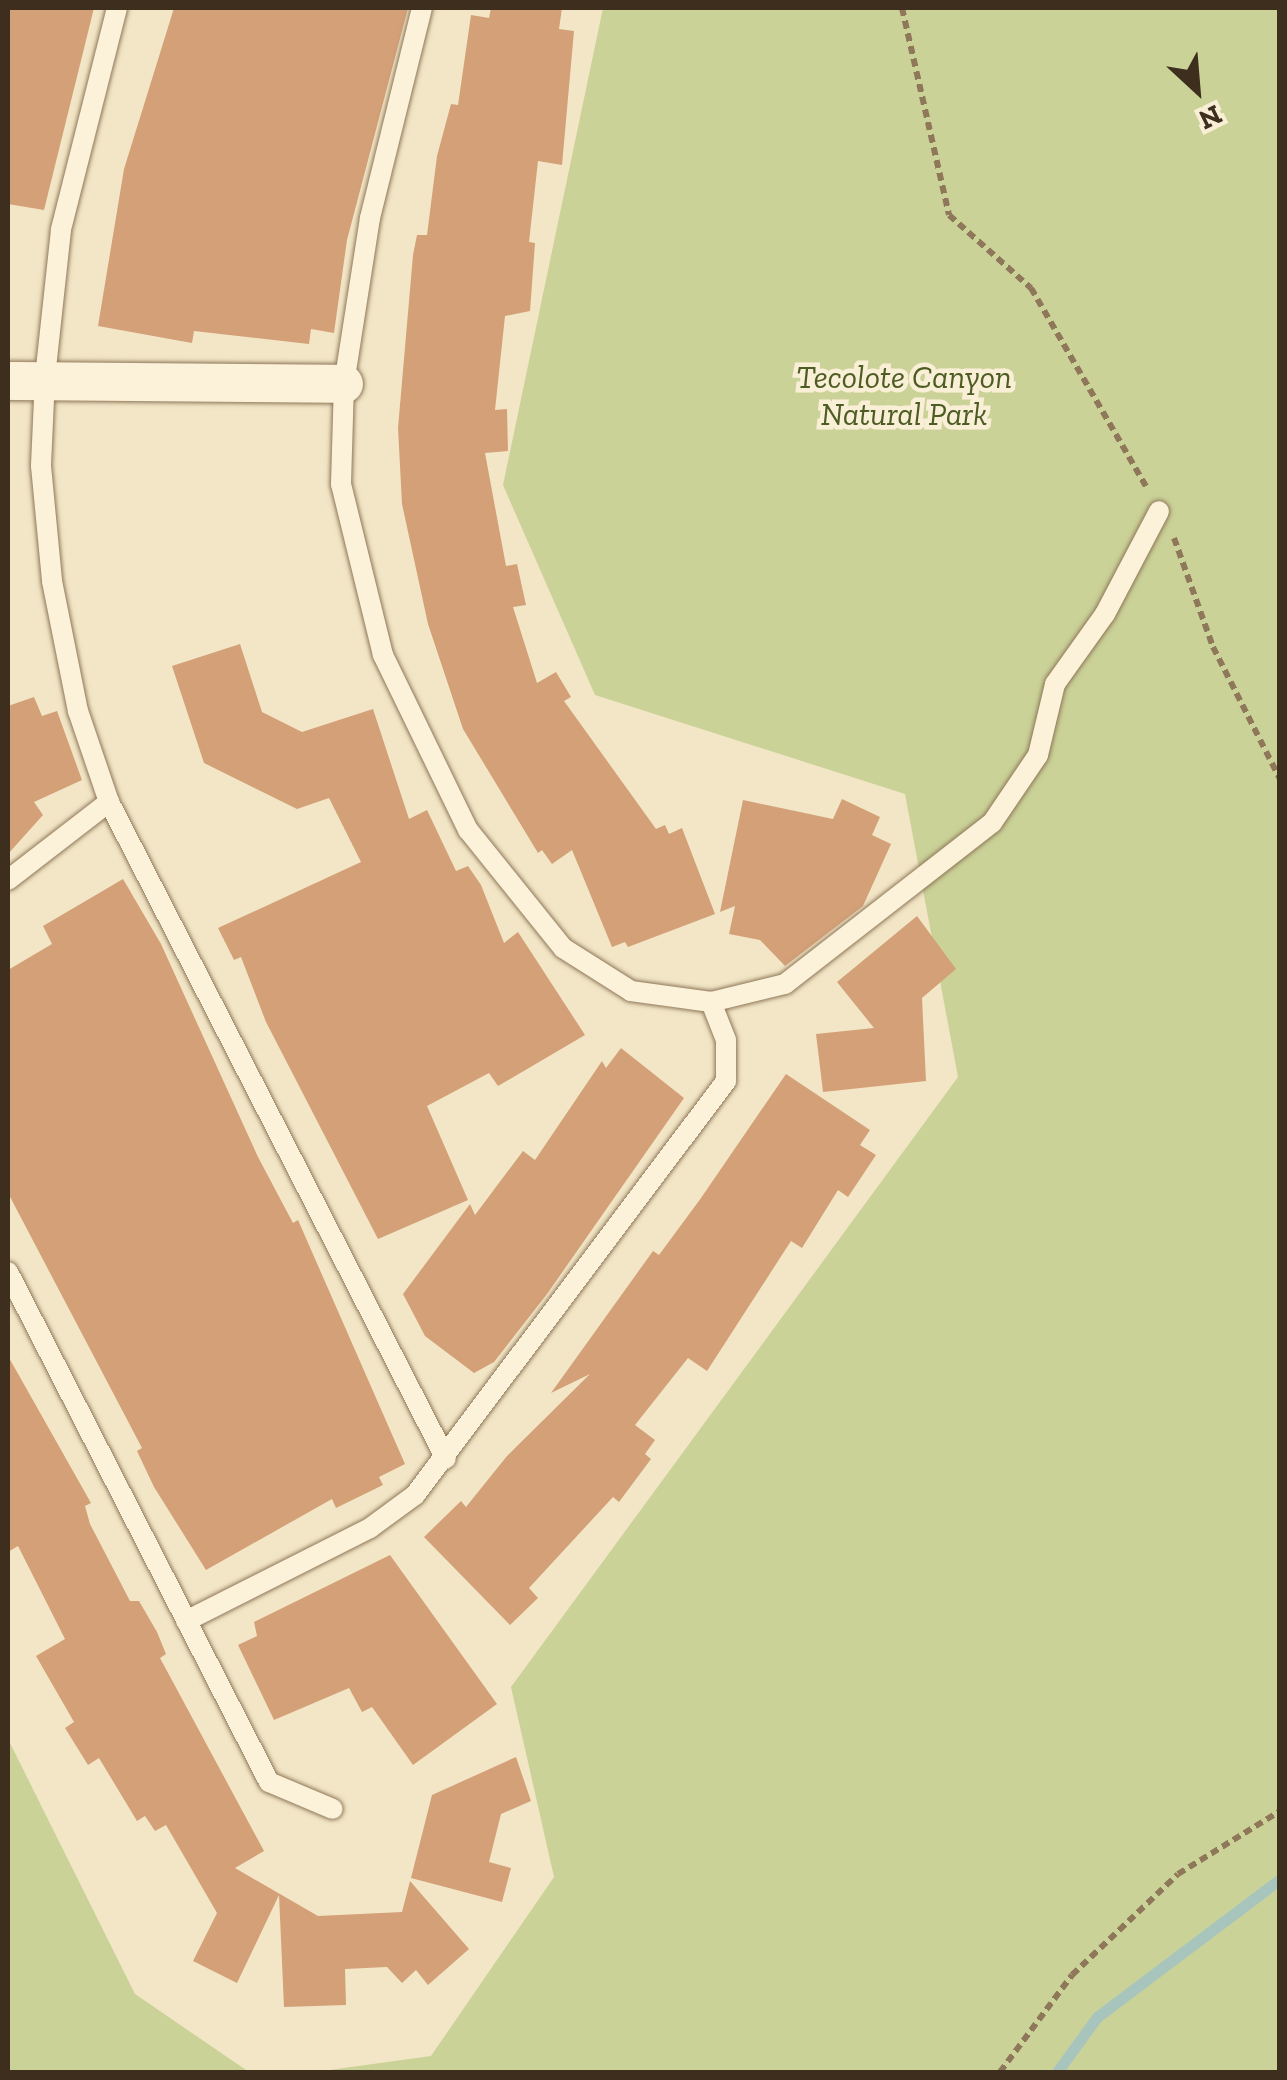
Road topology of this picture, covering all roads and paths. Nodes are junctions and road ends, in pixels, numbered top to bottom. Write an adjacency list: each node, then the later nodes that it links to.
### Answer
1 (117, 8): 4 (lane)
2 (422, 8): 5 (lane)
3 (902, 8): 6 (path)
4 (26, 379): 5 (street); 8 (lane)
5 (344, 384): 10 (lane)
6 (1160, 511): 7 (path); 10 (lane)
7 (1280, 779)
8 (109, 802): 9 (lane); 12 (lane)
9 (8, 880)
10 (711, 1002): 12 (lane)
11 (8, 1272): 13 (lane)
12 (446, 1458): 13 (lane)
13 (186, 1620): 14 (lane)
14 (333, 1808)
15 (1280, 1811): 16 (path)
16 (1000, 2072)

